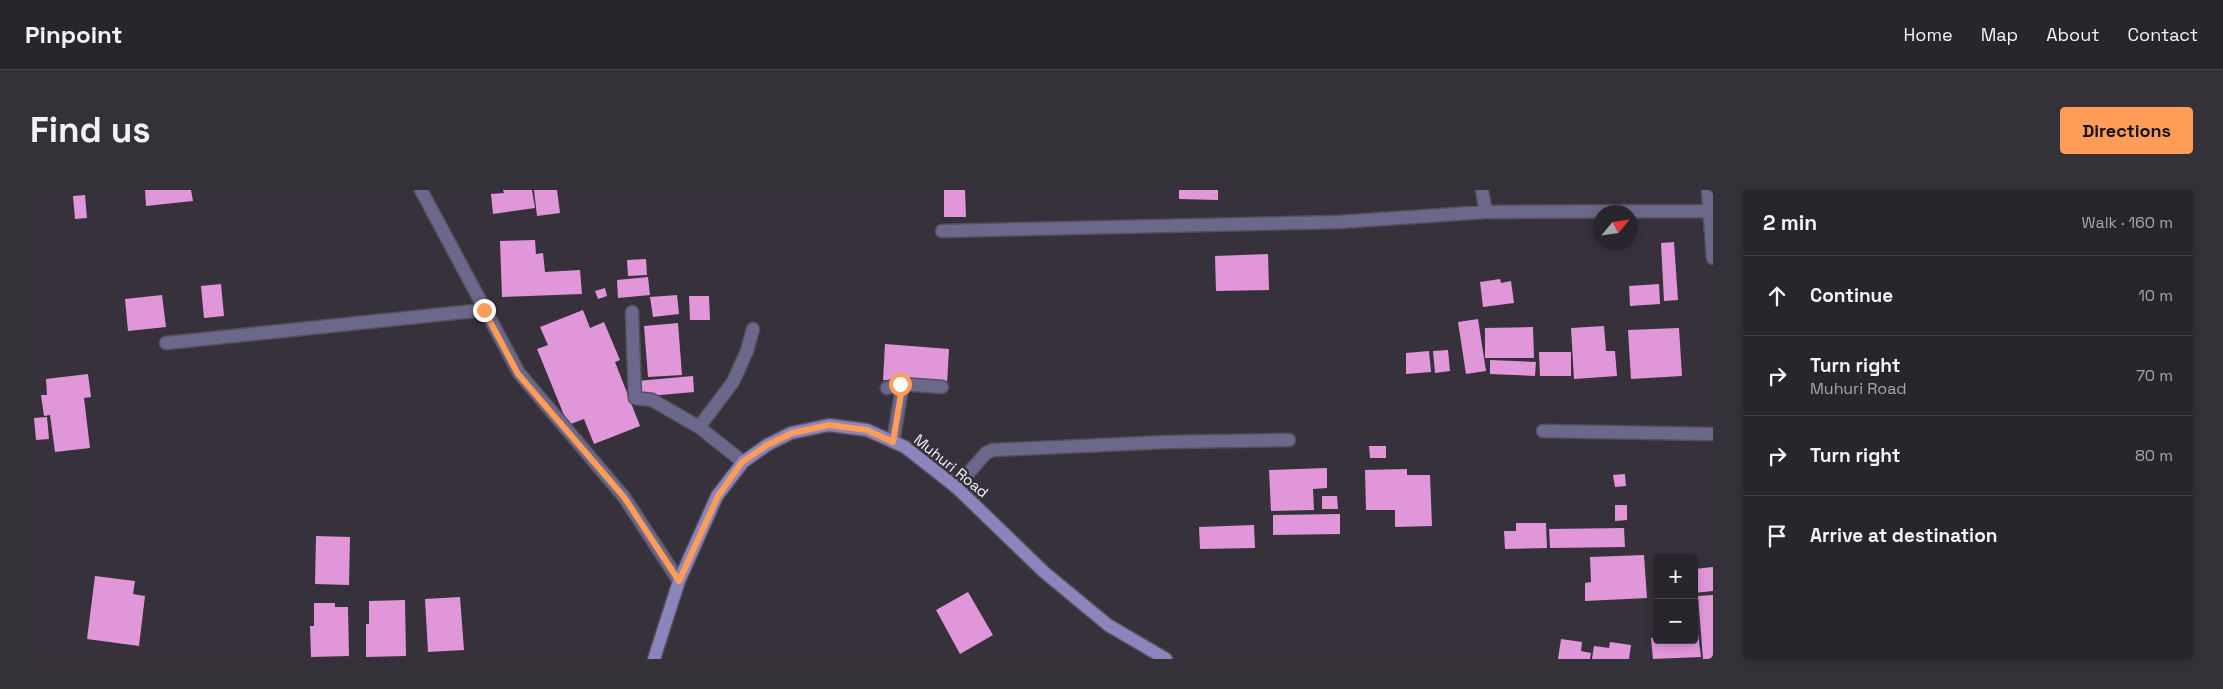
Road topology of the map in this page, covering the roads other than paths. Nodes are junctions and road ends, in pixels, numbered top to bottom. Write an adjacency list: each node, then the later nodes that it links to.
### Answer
1 (421, 190): 8 (street)
2 (1482, 190): 5 (street)
3 (1708, 190): 4 (street)
4 (1710, 211): 5 (street); 7 (street)
5 (1486, 212): 6 (street)
6 (942, 231)
7 (1713, 258)
8 (484, 310): 11 (street); 22 (street)
9 (632, 312): 15 (street)
10 (753, 329): 15 (street)
11 (166, 343)
12 (900, 384): 13 (street); 14 (street); 19 (street)
13 (942, 387)
14 (887, 388)
15 (699, 427): 20 (street)
16 (1543, 431): 17 (street)
17 (1713, 434)
18 (1289, 440): 21 (street)
19 (893, 442): 20 (main road, Muhuri Road); 21 (main road, Muhuri Road)
20 (742, 462): 22 (main road, Muhuri Road)
21 (956, 487): 24 (main road, Muhuri Road)
22 (679, 581): 23 (main road, Muhuri Road)
23 (654, 659)
24 (1166, 659)

